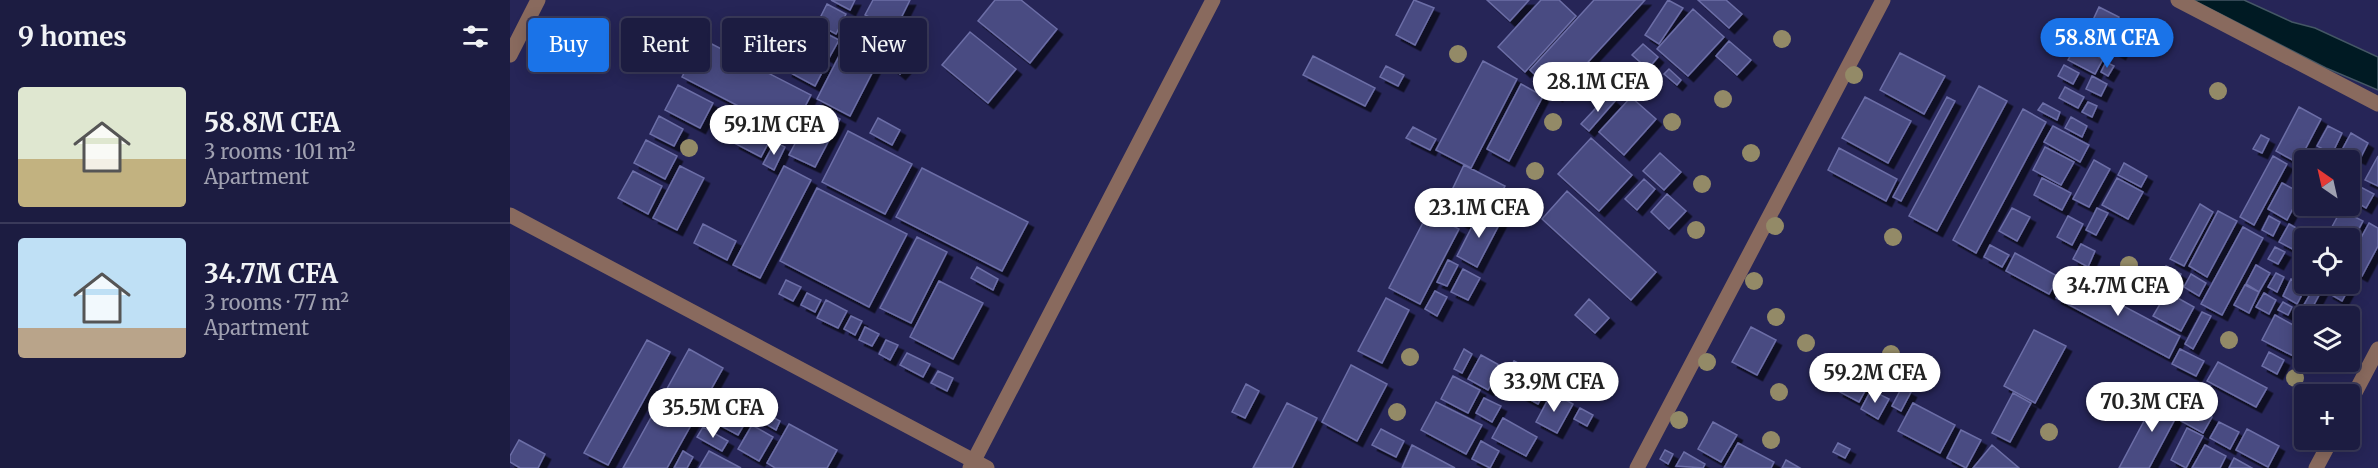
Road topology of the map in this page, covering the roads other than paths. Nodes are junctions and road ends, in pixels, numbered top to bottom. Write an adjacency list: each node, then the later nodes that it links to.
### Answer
1 (538, 0): 5 (street)
2 (1213, 0): 11 (street)
3 (1883, 0): 12 (street)
4 (2178, 0): 6 (street)
5 (510, 55)
6 (2378, 104)
7 (510, 215): 11 (street)
8 (2378, 349): 9 (street)
9 (2360, 384)
10 (2326, 450): 13 (street)
11 (977, 466)
12 (1637, 468)
13 (2316, 468)

